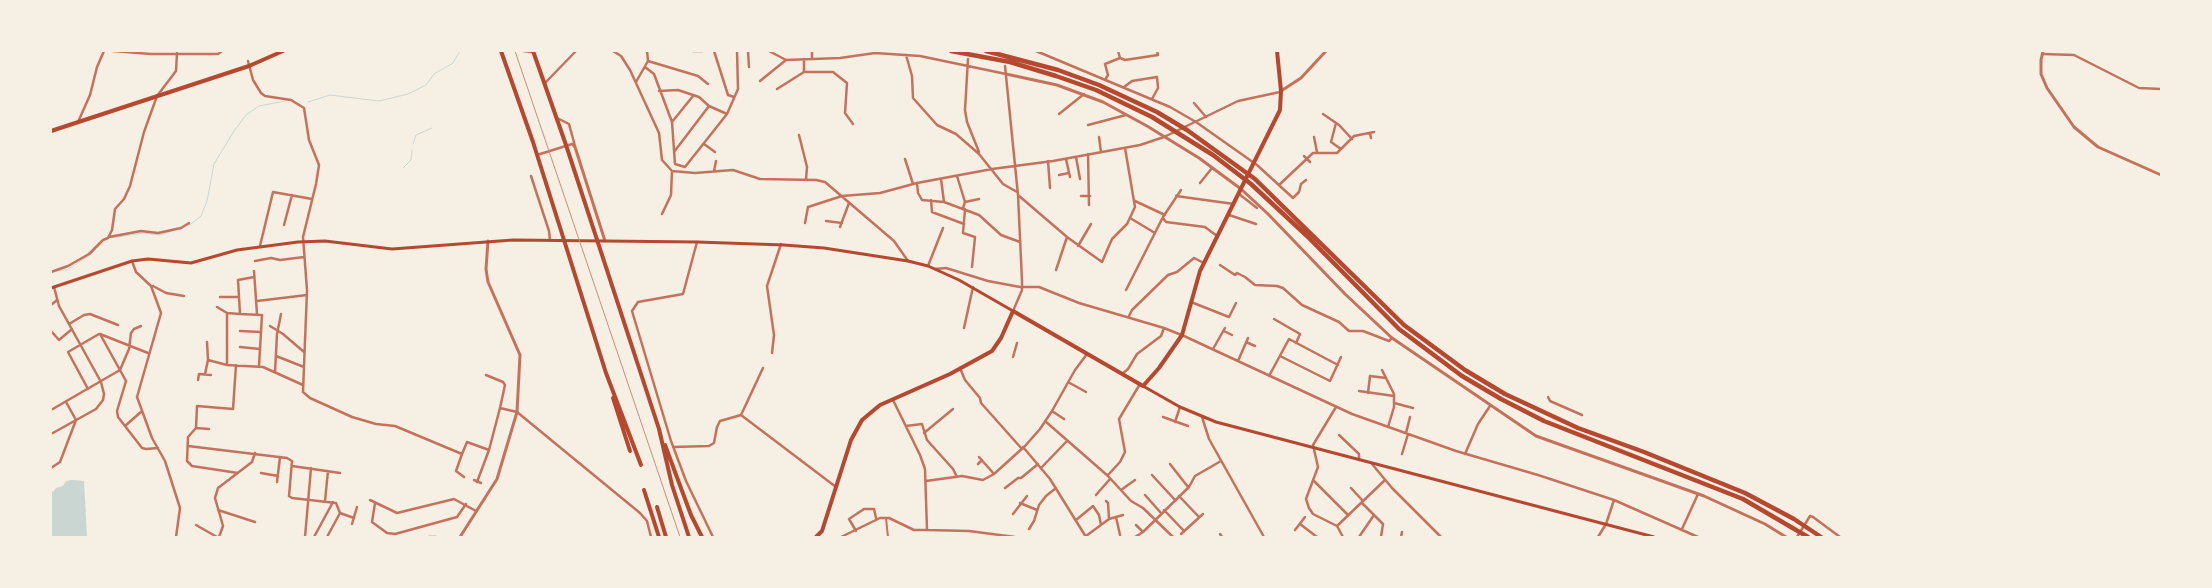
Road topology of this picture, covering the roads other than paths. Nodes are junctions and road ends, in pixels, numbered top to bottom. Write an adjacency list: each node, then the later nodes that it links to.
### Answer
1 (104, 51): 68 (street)
2 (114, 51): 28 (street)
3 (222, 51): 23 (street)
4 (283, 51): 37 (main road)
5 (501, 51): 94 (main road)
6 (523, 51): 24 (street)
7 (576, 51): 47 (street)
8 (614, 51): 48 (street)
9 (647, 51): 35 (street)
10 (693, 51): 11 (street)
11 (702, 51)
12 (714, 51): 58 (street)
13 (737, 51): 58 (street)
14 (748, 51): 36 (street)
15 (768, 51): 33 (street)
16 (951, 51): 452 (highway)
17 (986, 51): 453 (highway)
18 (1036, 51): 45 (street)
19 (1125, 51): 26 (street)
20 (1157, 51): 31 (street)
21 (1277, 51): 54 (main road)
22 (1326, 51): 54 (street)
23 (193, 52): 28 (street)
24 (532, 52): 47 (main road)
25 (812, 52): 32 (street)
26 (1118, 52): 31 (street)
27 (2043, 52): 52 (street); 110 (street)
28 (177, 53): 57 (street)
29 (906, 54): 32 (street); 39 (street); 92 (street)
30 (968, 58): 39 (street)
31 (1120, 58): 45 (street)
32 (812, 59): 34 (street)
33 (786, 60): 34 (street); 46 (street)
34 (804, 60): 43 (street)
35 (648, 61): 41 (street); 42 (street)
36 (744, 63)
37 (249, 64): 57 (main road); 133 (street)
38 (677, 65): 42 (street)
39 (968, 65): 44 (street); 92 (street)
40 (1005, 66): 44 (street)
41 (645, 67): 48 (street); 53 (street)
42 (676, 70): 49 (street)
43 (804, 72): 51 (street); 72 (street)
44 (1006, 74): 55 (street); 104 (street)
45 (1105, 80): 50 (street)
46 (760, 81)
47 (545, 83): 67 (main road)
48 (636, 83): 107 (street)
49 (702, 86)
50 (1124, 87): 59 (street); 59 (street)
51 (777, 89)
52 (2161, 89)
53 (659, 91): 56 (street); 69 (street)
54 (1281, 91): 66 (street); 103 (main road)
55 (1084, 94): 63 (street); 65 (street)
56 (693, 95): 61 (street); 69 (street)
57 (157, 96): 68 (main road); 161 (street)
58 (734, 97): 62 (street)
59 (1152, 99): 70 (street)
60 (1194, 103): 66 (street)
61 (709, 106): 62 (street); 88 (street)
62 (727, 114): 83 (street)
63 (1059, 114)
64 (1323, 114): 71 (street)
65 (1126, 115): 73 (street); 79 (street)
66 (1206, 117): 70 (street)
67 (557, 118): 84 (main road); 85 (street)
68 (78, 122): 74 (main road)
69 (672, 122): 88 (street)
70 (1196, 122): 79 (street); 103 (street)
71 (1336, 123): 82 (street); 87 (street)
72 (853, 124)
73 (1090, 125)
74 (51, 131)
75 (1374, 132): 76 (street)
76 (1370, 133): 81 (street); 82 (street)
77 (799, 136): 115 (street)
78 (1099, 137): 90 (street)
79 (1164, 137): 86 (street); 105 (street)
80 (1314, 137): 91 (street)
81 (1371, 138)
82 (1352, 139): 87 (street)
83 (704, 144): 88 (street); 89 (street)
84 (566, 145): 85 (street); 94 (street); 301 (main road)
85 (575, 147): 164 (street)
86 (1125, 148): 90 (street); 136 (street)
87 (1341, 149): 91 (street)
88 (674, 152)
89 (715, 152)
90 (1101, 152): 93 (street)
91 (1317, 152): 99 (street)
92 (979, 154): 106 (street)
93 (1088, 154): 95 (street); 131 (street)
94 (537, 155): 256 (main road)
95 (1076, 156): 98 (street); 114 (street)
96 (1304, 156): 99 (street)
97 (905, 159): 121 (street)
98 (1066, 159): 101 (street); 109 (street)
99 (1307, 159): 102 (street); 122 (street)
100 (716, 161): 108 (street)
101 (1048, 161): 104 (street); 124 (street)
102 (1310, 162)
103 (1254, 164): 122 (street); 123 (main road)
104 (1014, 165): 106 (street); 126 (street)
105 (1212, 168): 116 (street); 123 (street)
106 (992, 169): 112 (street); 126 (street)
107 (672, 171): 108 (street); 144 (street)
108 (714, 171): 115 (street)
109 (1059, 175)
110 (2161, 175)
111 (531, 176): 162 (street)
112 (957, 176): 113 (street); 138 (street)
113 (941, 179): 119 (street); 137 (street)
114 (1080, 179)
115 (806, 180): 129 (street)
116 (1203, 180): 118 (street); 120 (street)
117 (1306, 180): 122 (street)
118 (1207, 182)
119 (917, 183): 121 (street); 135 (street)
120 (1200, 183)
121 (913, 184): 129 (street)
122 (1279, 185)
123 (1242, 187): 127 (main road); 225 (street)
124 (1050, 188)
125 (1181, 190): 132 (street)
126 (1017, 194): 160 (street); 167 (street)
127 (1239, 194): 140 (main road); 142 (street)
128 (292, 195): 133 (street); 145 (street); 169 (street)
129 (842, 196): 139 (street); 152 (street)
130 (1082, 196): 131 (street)
131 (1090, 196): 141 (street)
132 (1176, 196): 140 (street); 148 (street)
133 (312, 199): 165 (street)
134 (979, 199): 138 (street)
135 (931, 200): 137 (street); 153 (street)
136 (1135, 201): 148 (street); 149 (street)
137 (944, 202): 143 (street)
138 (965, 202): 143 (street)
139 (849, 203): 150 (street); 176 (street)
140 (1234, 204): 146 (main road)
141 (1089, 205)
142 (1257, 208)
143 (964, 209): 153 (street); 167 (street)
144 (662, 214)
145 (287, 215): 147 (street); 156 (street)
146 (1228, 215): 155 (street); 159 (main road)
147 (291, 216)
148 (1164, 217): 158 (street); 159 (street)
149 (1130, 218): 158 (street); 170 (street)
150 (826, 221)
151 (189, 223): 161 (street)
152 (805, 223)
153 (964, 224): 180 (street)
154 (1091, 224): 170 (street)
155 (1256, 224)
156 (284, 225)
157 (943, 228): 179 (street)
158 (1155, 233): 192 (street)
159 (1218, 236): 177 (main road)
160 (1067, 237): 170 (street); 182 (street)
161 (108, 238): 184 (street)
162 (550, 240): 163 (main road); 164 (main road)
163 (488, 241): 165 (main road); 286 (street)
164 (604, 241): 166 (main road)
165 (303, 242): 169 (main road); 172 (street)
166 (697, 242): 168 (main road); 309 (street)
167 (1020, 242): 190 (street)
168 (781, 244): 176 (main road); 238 (street)
169 (260, 246): 173 (main road)
170 (1078, 246)
171 (279, 255): 175 (street)
172 (304, 258): 175 (street); 193 (street)
173 (132, 260): 187 (street); 188 (main road)
174 (258, 260): 175 (street)
175 (280, 260)
176 (908, 261): 179 (main road)
177 (1204, 263): 199 (main road); 208 (street)
178 (1220, 265): 186 (street)
179 (928, 266): 181 (main road)
180 (972, 267)
181 (934, 269): 189 (main road); 190 (street)
182 (1056, 270)
183 (254, 271): 185 (street)
184 (51, 272)
185 (254, 277): 196 (street); 198 (street)
186 (1252, 284): 191 (street); 225 (street)
187 (151, 286): 194 (street); 236 (street)
188 (53, 287): 197 (street)
189 (973, 287): 203 (main road); 214 (street)
190 (1022, 287): 203 (street); 208 (street)
191 (1250, 288)
192 (1126, 290)
193 (307, 295): 198 (street); 237 (street)
194 (184, 296)
195 (220, 297): 196 (street)
196 (239, 297): 205 (street)
197 (57, 300): 201 (street); 210 (street)
198 (256, 300): 207 (street)
199 (1191, 302): 200 (street); 222 (main road)
200 (1236, 303)
201 (51, 305)
202 (217, 307): 204 (street)
203 (1013, 311): 239 (main road); 252 (main road)
204 (227, 313): 205 (street); 246 (street)
205 (240, 314): 207 (street)
206 (281, 314): 217 (street)
207 (258, 315): 220 (street)
208 (1129, 316): 215 (street)
209 (1274, 319): 228 (street)
210 (69, 324): 211 (street); 216 (street)
211 (118, 325)
212 (141, 326): 231 (street)
213 (270, 326): 217 (street)
214 (964, 328)
215 (1164, 328): 222 (street); 258 (street)
216 (72, 329): 218 (street); 229 (street)
217 (278, 330): 237 (street); 240 (street)
218 (51, 331)
219 (240, 331): 220 (street)
220 (261, 332): 234 (street)
221 (100, 334): 229 (street); 231 (street); 253 (street)
222 (1182, 335): 235 (street); 267 (main road)
223 (1232, 335): 235 (street)
224 (1248, 338): 227 (street)
225 (1392, 338): 277 (street)
226 (207, 342): 244 (street)
227 (1246, 342): 232 (street); 245 (street)
228 (1296, 343): 241 (street); 248 (street)
229 (81, 344): 264 (street); 268 (street)
230 (1017, 344): 242 (street)
231 (130, 345): 236 (street); 253 (street)
232 (1255, 346)
233 (240, 347): 234 (street)
234 (260, 349): 249 (street)
235 (1213, 349): 245 (street)
236 (148, 352): 284 (street)
237 (304, 352): 250 (street)
238 (772, 353)
239 (1087, 354): 258 (main road); 265 (street)
240 (276, 356): 250 (street); 255 (street)
241 (1280, 356): 248 (street); 260 (street)
242 (1014, 357)
243 (1340, 357): 248 (street)
244 (208, 360): 246 (street); 257 (street)
245 (1238, 361): 260 (street)
246 (227, 365): 247 (street)
247 (236, 365): 249 (street); 300 (street)
248 (1338, 365)
249 (259, 366): 255 (street)
250 (304, 367): 266 (street)
251 (762, 368): 287 (street)
252 (960, 368): 274 (main road); 311 (street)
253 (120, 370): 264 (street); 296 (street)
254 (1382, 370): 261 (street)
255 (275, 372): 266 (street)
256 (606, 373): 315 (main road); 328 (main road)
257 (205, 374): 259 (street); 262 (street)
258 (1122, 374): 267 (main road)
259 (211, 375)
260 (1269, 376): 279 (street)
261 (1386, 378): 271 (street); 272 (street)
262 (198, 380)
263 (488, 380): 280 (street)
264 (102, 382): 268 (street); 293 (street)
265 (1068, 382): 269 (street); 285 (street)
266 (303, 385): 318 (street)
267 (1141, 385): 278 (main road); 346 (street)
268 (88, 389): 275 (street)
269 (1086, 392)
270 (1359, 392): 271 (street)
271 (1368, 393): 272 (street)
272 (1394, 396): 276 (street)
273 (1548, 397): 288 (street)
274 (892, 399): 297 (street); 353 (main road)
275 (66, 402): 283 (street); 293 (street)
276 (1394, 403): 282 (street); 299 (street)
277 (1490, 406): 320 (street); 360 (street)
278 (1180, 407): 290 (main road); 295 (street)
279 (1336, 407): 299 (street); 312 (street)
280 (500, 408): 286 (street); 314 (street)
281 (953, 408): 303 (street)
282 (1414, 408)
283 (51, 410)
284 (142, 411): 296 (street); 310 (street)
285 (1052, 411): 292 (street); 294 (street)
286 (517, 412): 383 (street); 428 (street)
287 (741, 415): 309 (street); 353 (street)
288 (1582, 416)
289 (1163, 417): 295 (street)
290 (1202, 417): 312 (main road); 323 (street)
291 (1410, 417): 304 (street)
292 (1064, 419)
293 (76, 420): 305 (street); 331 (street)
294 (1045, 421): 307 (street); 311 (street)
295 (1175, 422): 298 (street)
296 (125, 426): 310 (street)
297 (906, 426): 303 (street); 350 (street)
298 (1188, 426)
299 (1388, 427): 304 (street)
300 (196, 428): 302 (street); 308 (street)
301 (659, 429): 431 (main road); 432 (main road)
302 (209, 430)
303 (924, 432): 345 (street)
304 (1407, 433): 316 (street); 320 (street)
305 (51, 434)
306 (1339, 436): 322 (street)
307 (1067, 441): 334 (street); 346 (street)
308 (188, 446): 317 (street); 338 (street)
309 (673, 447): 433 (street)
310 (158, 448): 420 (street)
311 (1022, 448): 325 (street); 341 (street)
312 (1313, 448): 322 (main road); 351 (street)
313 (1399, 449): 316 (street)
314 (489, 450): 318 (street); 330 (street)
315 (630, 450)
316 (1403, 450): 319 (street)
317 (255, 454): 321 (street); 338 (street)
318 (462, 454): 344 (street)
319 (1402, 454)
320 (1466, 454): 368 (street)
321 (280, 457): 329 (street); 343 (street)
322 (1360, 460): 327 (main road)
323 (1221, 461): 354 (street); 440 (street)
324 (978, 464): 341 (street)
325 (1038, 464): 334 (street); 355 (street)
326 (1170, 464): 335 (street)
327 (1372, 464): 349 (street); 403 (main road)
328 (641, 465)
329 (291, 466): 332 (street); 365 (street)
330 (483, 467): 333 (street); 347 (street)
331 (51, 468)
332 (311, 468): 336 (street); 365 (street)
333 (487, 468)
334 (1042, 468): 356 (street)
335 (1172, 468): 337 (street); 354 (street)
336 (328, 471): 340 (street); 369 (street)
337 (1169, 471)
338 (238, 473): 380 (street)
339 (261, 473): 343 (street)
340 (340, 473)
341 (994, 474): 345 (street)
342 (1152, 475): 367 (street)
343 (278, 476): 352 (street)
344 (464, 477)
345 (957, 477): 350 (street)
346 (1109, 477): 359 (street); 361 (street)
347 (474, 480)
348 (1135, 480): 359 (street)
349 (1385, 480): 372 (street); 446 (street)
350 (926, 481): 410 (street)
351 (1314, 481): 390 (street); 407 (street)
352 (277, 482)
353 (836, 487): 419 (main road)
354 (1188, 487): 364 (street)
355 (1005, 488)
356 (1056, 488): 381 (street); 399 (street)
357 (1351, 488): 372 (street)
358 (644, 490): 429 (main road)
359 (1121, 490): 397 (street)
360 (1698, 494): 409 (street); 450 (street)
361 (1096, 495)
362 (1145, 495): 385 (street)
363 (1027, 496): 374 (street)
364 (1180, 496): 367 (street); 392 (street)
365 (308, 499): 369 (street); 422 (street)
366 (370, 500): 373 (street)
367 (1175, 500): 382 (street)
368 (1614, 500): 403 (street); 409 (street)
369 (325, 501): 371 (street)
370 (1106, 501): 398 (street)
371 (333, 502): 384 (street); 423 (street)
372 (1363, 502): 388 (street); 390 (street)
373 (376, 503): 375 (street); 417 (street)
374 (1020, 503): 381 (street); 386 (street)
375 (466, 504): 383 (street); 417 (street)
376 (862, 505): 379 (street)
377 (356, 507): 394 (street)
378 (657, 507): 430 (main road)
379 (864, 509): 395 (street); 412 (street)
380 (218, 510): 400 (street); 421 (street)
381 (1037, 510): 408 (street)
382 (1164, 510): 385 (street); 413 (street)
383 (477, 512): 427 (street)
384 (340, 513): 394 (street); 424 (street)
385 (1161, 513): 397 (street)
386 (1013, 514)
387 (1203, 514): 392 (street)
388 (1374, 514): 443 (street); 444 (street)
389 (1123, 515): 391 (street)
390 (1348, 516): 407 (street)
391 (1116, 517): 398 (street); 418 (street)
392 (1199, 517): 413 (street)
393 (1305, 517): 402 (street)
394 (354, 518): 401 (street)
395 (876, 518): 396 (street); 412 (street)
396 (886, 518): 410 (street); 435 (street)
397 (1155, 518): 414 (street); 439 (street)
398 (1108, 519): 405 (street)
399 (1076, 520): 405 (street); 437 (street)
400 (255, 522)
401 (352, 524)
402 (1300, 524): 411 (street); 441 (street)
403 (1606, 524): 447 (street); 448 (main road)
404 (196, 525): 421 (street)
405 (1101, 525): 437 (street)
406 (1136, 525): 414 (street)
407 (1336, 526): 442 (street)
408 (1028, 529)
409 (1682, 529): 449 (street)
410 (927, 530): 436 (street)
411 (1295, 530)
412 (856, 531): 434 (street)
413 (1184, 531): 416 (street)
414 (1143, 532): 438 (street)
415 (1402, 532): 445 (street)
416 (1181, 534)
417 (386, 535)
418 (1120, 535)
419 (820, 536)
420 (176, 537)
421 (218, 537)
422 (305, 537)
423 (314, 537)
424 (327, 537)
425 (429, 537): 426 (street)
426 (436, 537)
427 (460, 537)
428 (651, 537)
429 (659, 537)
430 (666, 537)
431 (689, 537)
432 (702, 537)
433 (713, 537)
434 (841, 537)
435 (888, 537)
436 (1015, 537)
437 (1086, 537)
438 (1135, 537)
439 (1173, 537)
440 (1264, 537)
441 (1316, 537)
442 (1343, 537)
443 (1359, 537)
444 (1381, 537)
445 (1401, 537)
446 (1441, 537)
447 (1598, 537)
448 (1654, 537)
449 (1698, 537)
450 (1786, 537)
451 (1797, 537): 454 (street)
452 (1808, 537)
453 (1821, 537)
454 (1840, 537)

